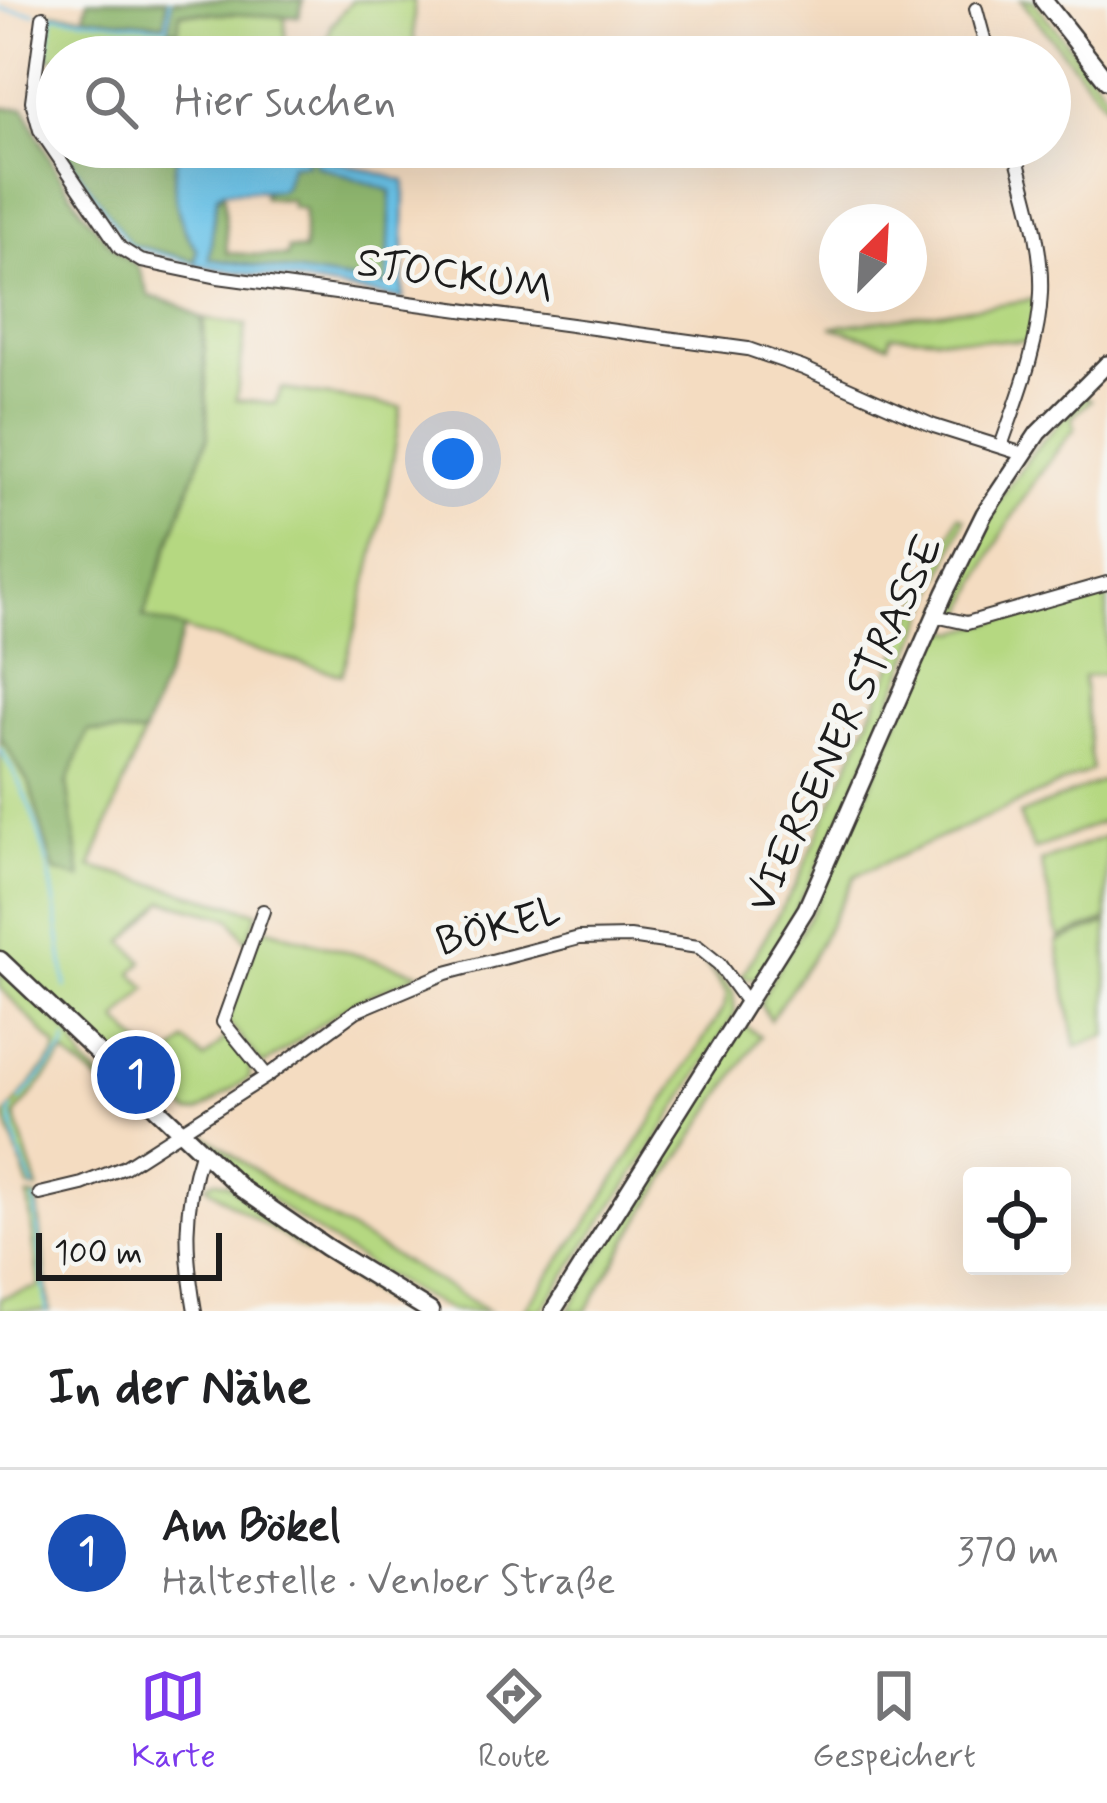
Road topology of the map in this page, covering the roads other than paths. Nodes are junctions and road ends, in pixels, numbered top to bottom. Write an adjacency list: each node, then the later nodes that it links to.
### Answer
1 (1043, 0): 7 (main road)
2 (976, 9): 5 (street)
3 (43, 17): 4 (street, STOCKUM)
4 (41, 36)
5 (983, 36)
6 (36, 70): 8 (street, STOCKUM)
7 (1107, 82)
8 (36, 116)
9 (66, 168): 12 (street, STOCKUM)
10 (1019, 168): 12 (street)
11 (1107, 364): 13 (street, VIERSENER STRASSE)
12 (1001, 446): 13 (street, STOCKUM)
13 (1023, 454): 15 (street, VIERSENER STRASSE)
14 (1107, 584): 15 (street)
15 (934, 616): 18 (street, VIERSENER STRASSE)
16 (263, 911): 19 (street)
17 (0, 960): 20 (main road)
18 (748, 1004): 19 (street, BÖKEL); 25 (street, VIERSENER STRASSE)
19 (266, 1076): 20 (street, BÖKEL)
20 (180, 1133): 21 (main road); 22 (street, BÖKEL)
21 (201, 1154): 23 (street); 24 (main road)
22 (40, 1194)
23 (195, 1311)
24 (430, 1311)
25 (553, 1311)

